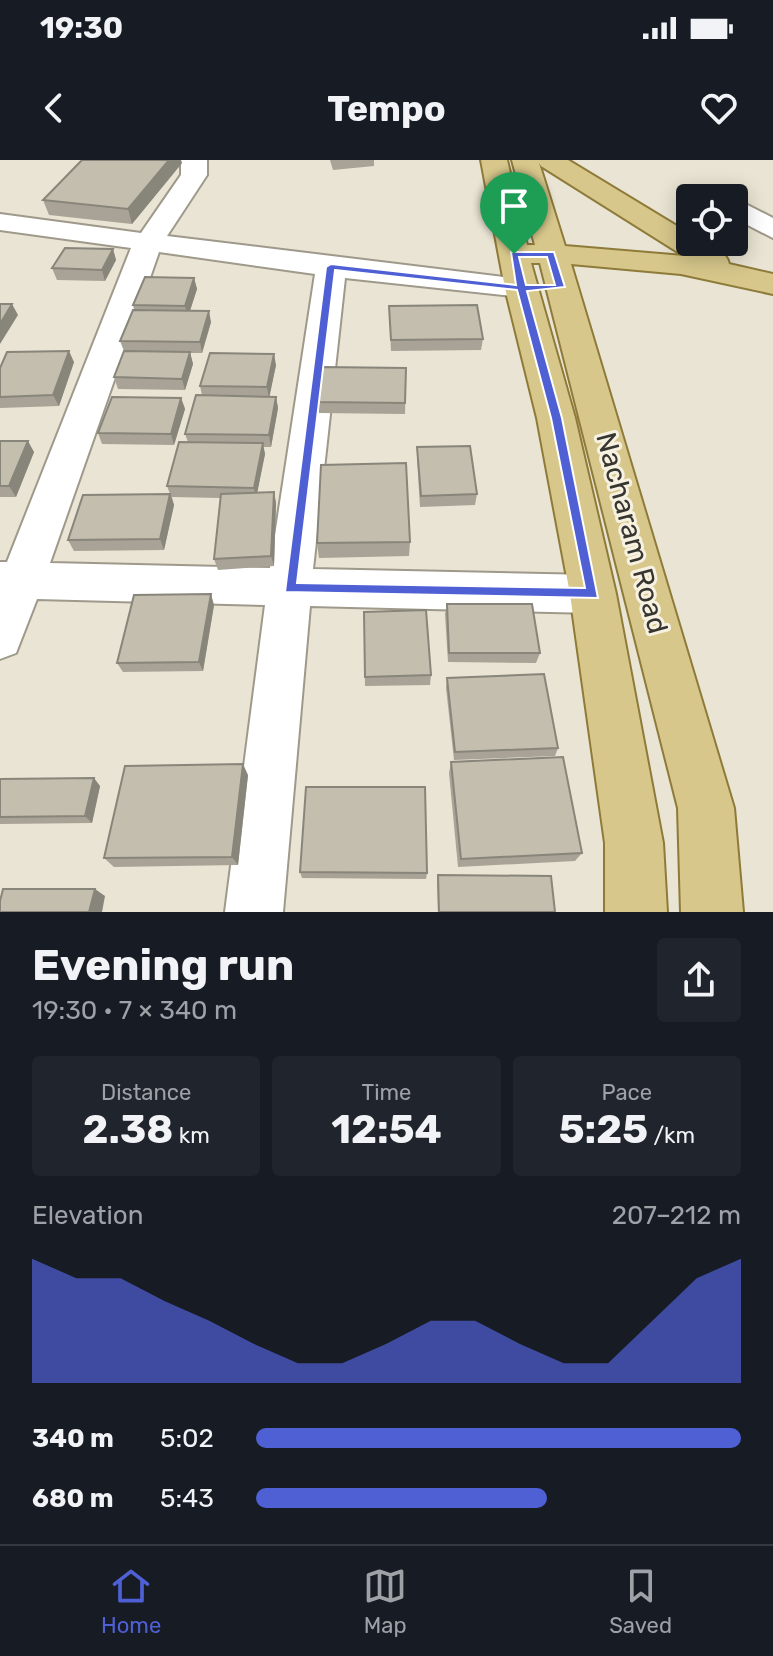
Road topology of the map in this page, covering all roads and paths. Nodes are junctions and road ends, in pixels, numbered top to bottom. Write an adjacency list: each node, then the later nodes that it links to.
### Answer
1 (194, 160): 8 (street)
2 (494, 160): 10 (main road, Nacharam Road)
3 (525, 160): 10 (main road, Nacharam Road)
4 (550, 160): 11 (main road)
5 (748, 215): 7 (street)
6 (0, 222): 8 (street)
7 (773, 230)
8 (148, 243): 9 (street); 14 (street)
9 (331, 267): 10 (street); 15 (street)
10 (537, 271): 11 (main road); 13 (main road); 16 (main road, Nacharam Road); 20 (main road, Nacharam Road)
11 (733, 273): 12 (main road)
12 (773, 284)
13 (773, 308)
14 (10, 580): 15 (street); 17 (street)
15 (289, 588): 16 (street); 18 (street)
16 (593, 594): 19 (main road, Nacharam Road)
17 (0, 639)
18 (254, 912)
19 (636, 912)
20 (712, 912)

